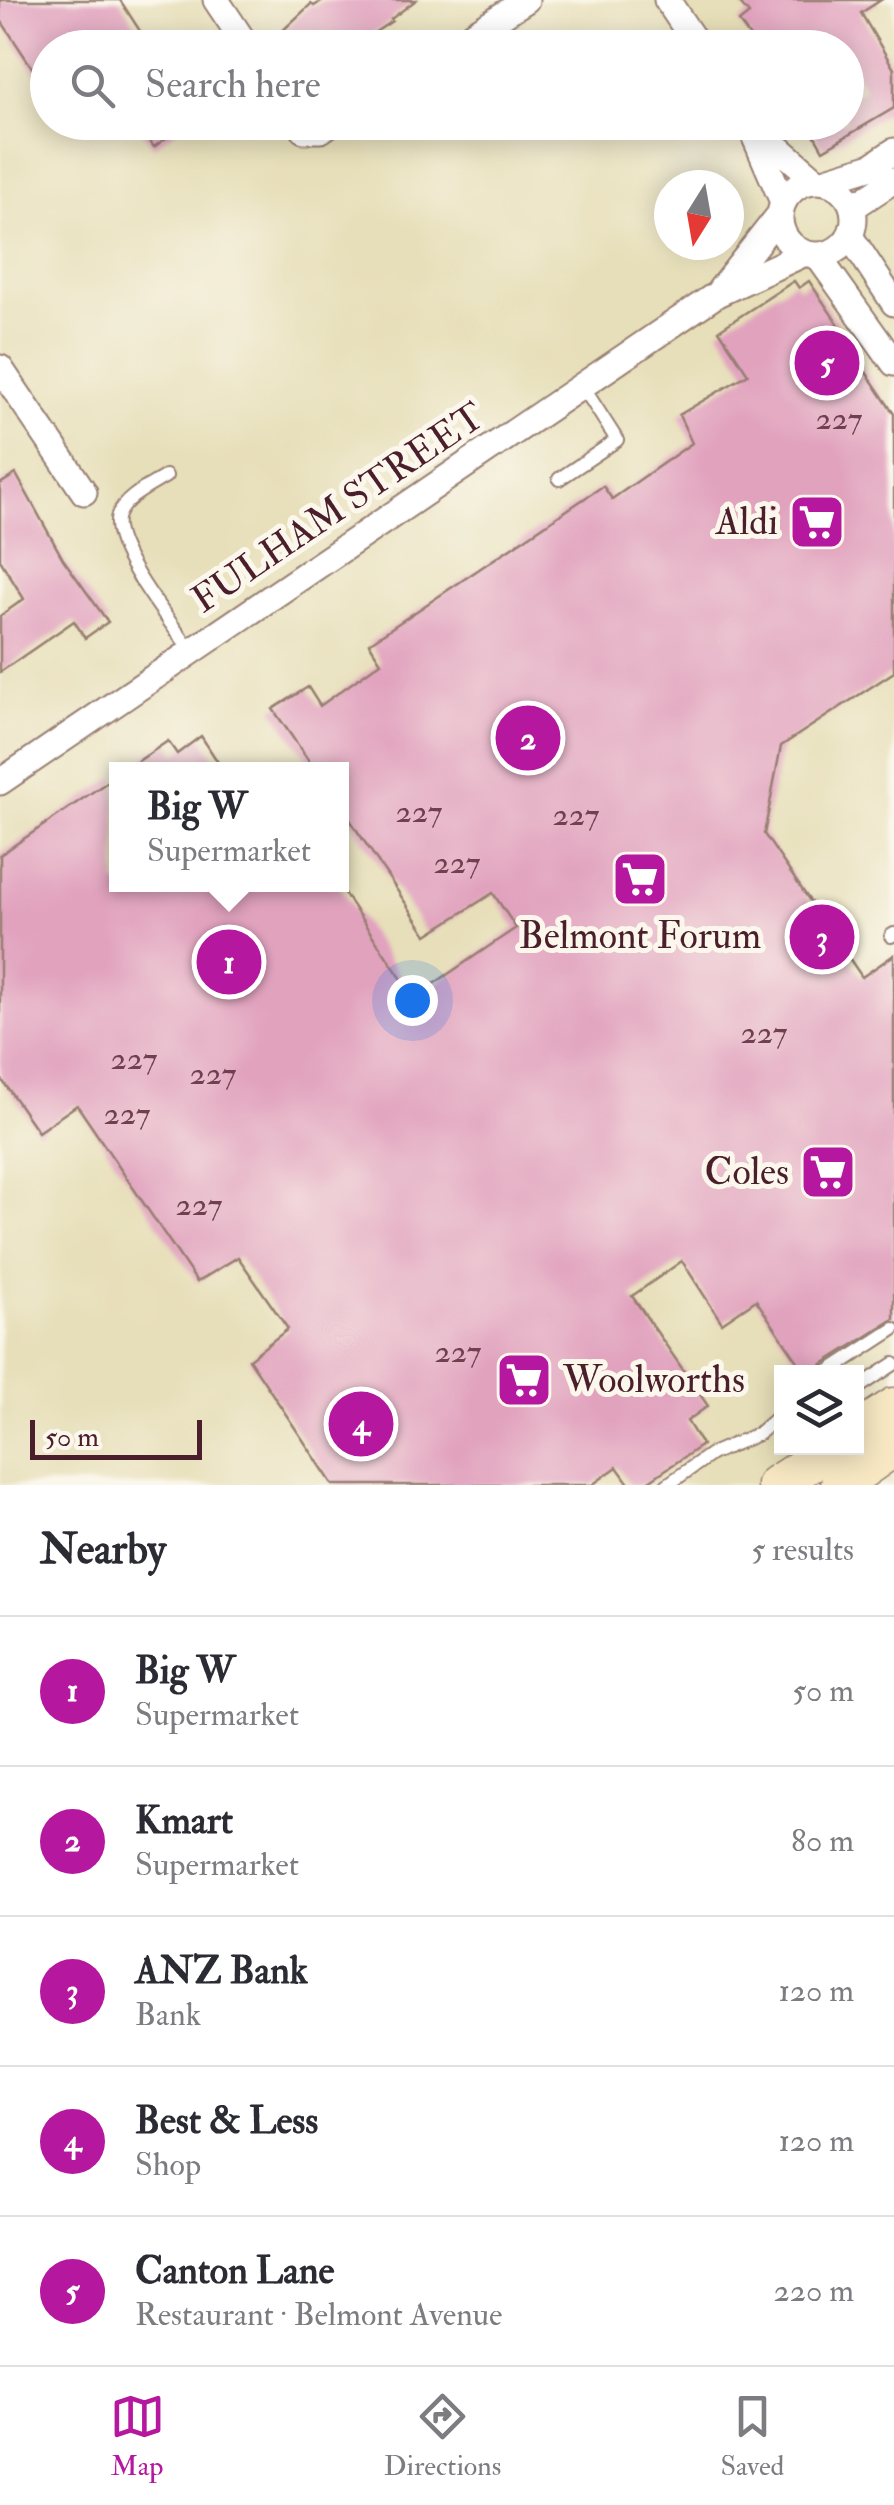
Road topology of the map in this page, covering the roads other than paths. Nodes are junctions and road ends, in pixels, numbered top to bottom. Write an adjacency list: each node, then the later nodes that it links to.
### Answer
1 (216, 0): 4 (street)
2 (526, 0): 5 (street)
3 (668, 0): 6 (street)
4 (236, 30)
5 (479, 30)
6 (687, 30)
7 (756, 140): 13 (street)
8 (771, 140): 10 (street)
9 (894, 151): 10 (street)
10 (819, 180): 12 (street); 13 (street)
11 (894, 180): 12 (street)
12 (853, 207): 14 (street)
13 (781, 208): 15 (street); 16 (street, FULHAM STREET)
14 (850, 236): 15 (street); 17 (street)
15 (811, 254): 16 (street, FULHAM STREET); 18 (street)
16 (717, 294): 20 (street, FULHAM STREET)
17 (894, 304)
18 (894, 363)
19 (0, 368): 23 (street)
20 (583, 387): 22 (lane); 24 (street, FULHAM STREET)
21 (166, 476): 24 (lane)
22 (559, 479)
23 (84, 492)
24 (192, 652): 25 (street, FULHAM STREET)
25 (0, 782)
26 (894, 1329): 28 (lane)
27 (894, 1364): 29 (lane)
28 (839, 1365)
29 (864, 1384)
30 (894, 1406): 32 (street)
31 (774, 1419): 35 (lane)
32 (864, 1427)
33 (894, 1448): 34 (street)
34 (826, 1460): 36 (street)
35 (667, 1485)
36 (776, 1485)

